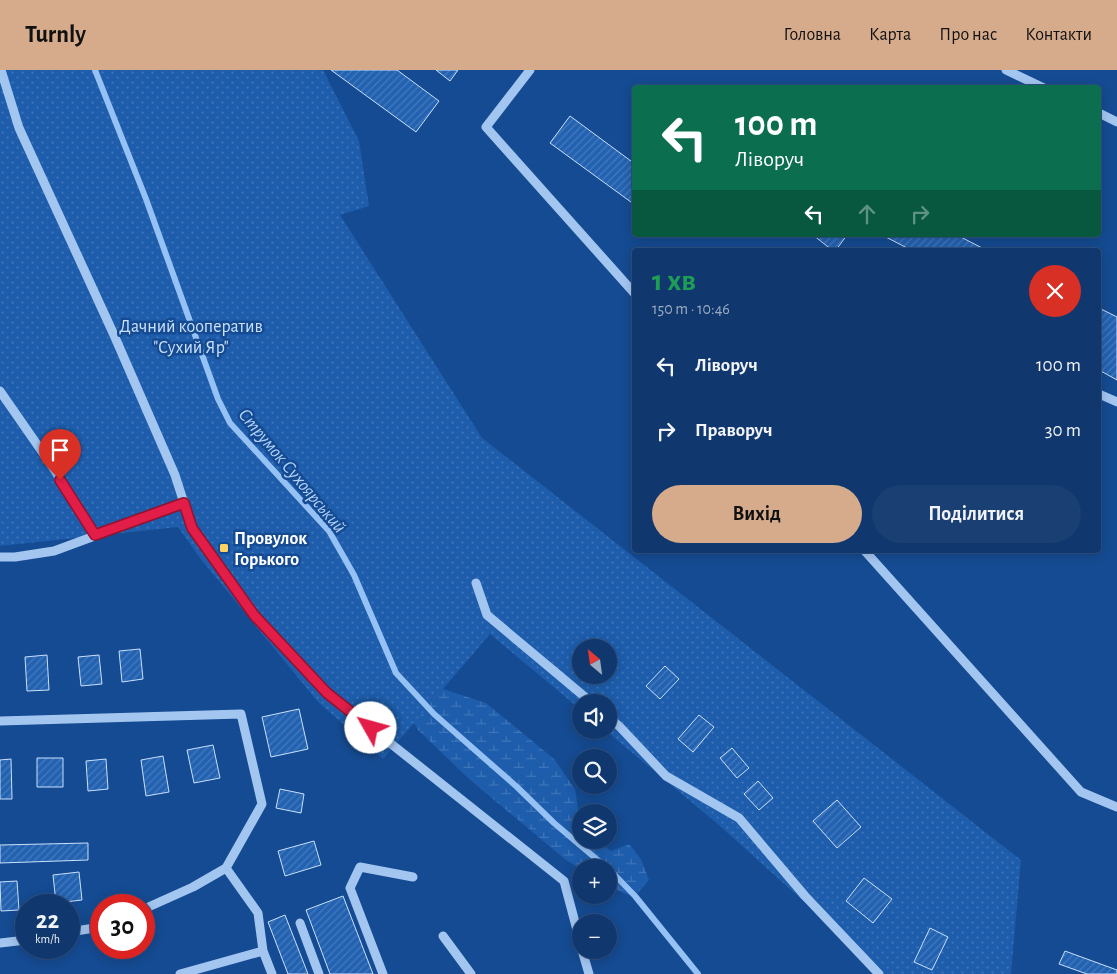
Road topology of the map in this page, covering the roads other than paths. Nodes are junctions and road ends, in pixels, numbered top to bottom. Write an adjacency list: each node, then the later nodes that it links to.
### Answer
1 (1, 70): 11 (street)
2 (530, 70): 7 (street)
3 (1006, 70): 4 (street)
4 (1038, 85)
5 (1101, 114): 6 (street)
6 (1117, 122)
7 (632, 291)
8 (0, 391): 12 (street)
9 (1101, 395): 10 (street)
10 (1117, 402)
11 (184, 503): 12 (street); 23 (street)
12 (95, 535): 14 (street)
13 (867, 553): 19 (street)
14 (0, 557)
15 (476, 583): 16 (street)
16 (581, 694)
17 (0, 721): 20 (street)
18 (617, 724): 36 (street)
19 (1117, 807)
20 (226, 868): 22 (street); 28 (street)
21 (413, 877): 33 (street)
22 (155, 904)
23 (573, 914)
24 (300, 923): 32 (street)
25 (443, 936): 34 (street)
26 (15, 941): 27 (street)
27 (0, 943)
28 (263, 951): 30 (street); 31 (street)
29 (585, 959): 35 (street)
30 (180, 974)
31 (272, 974)
32 (319, 974)
33 (384, 974)
34 (470, 974)
35 (589, 974)
36 (879, 974)

